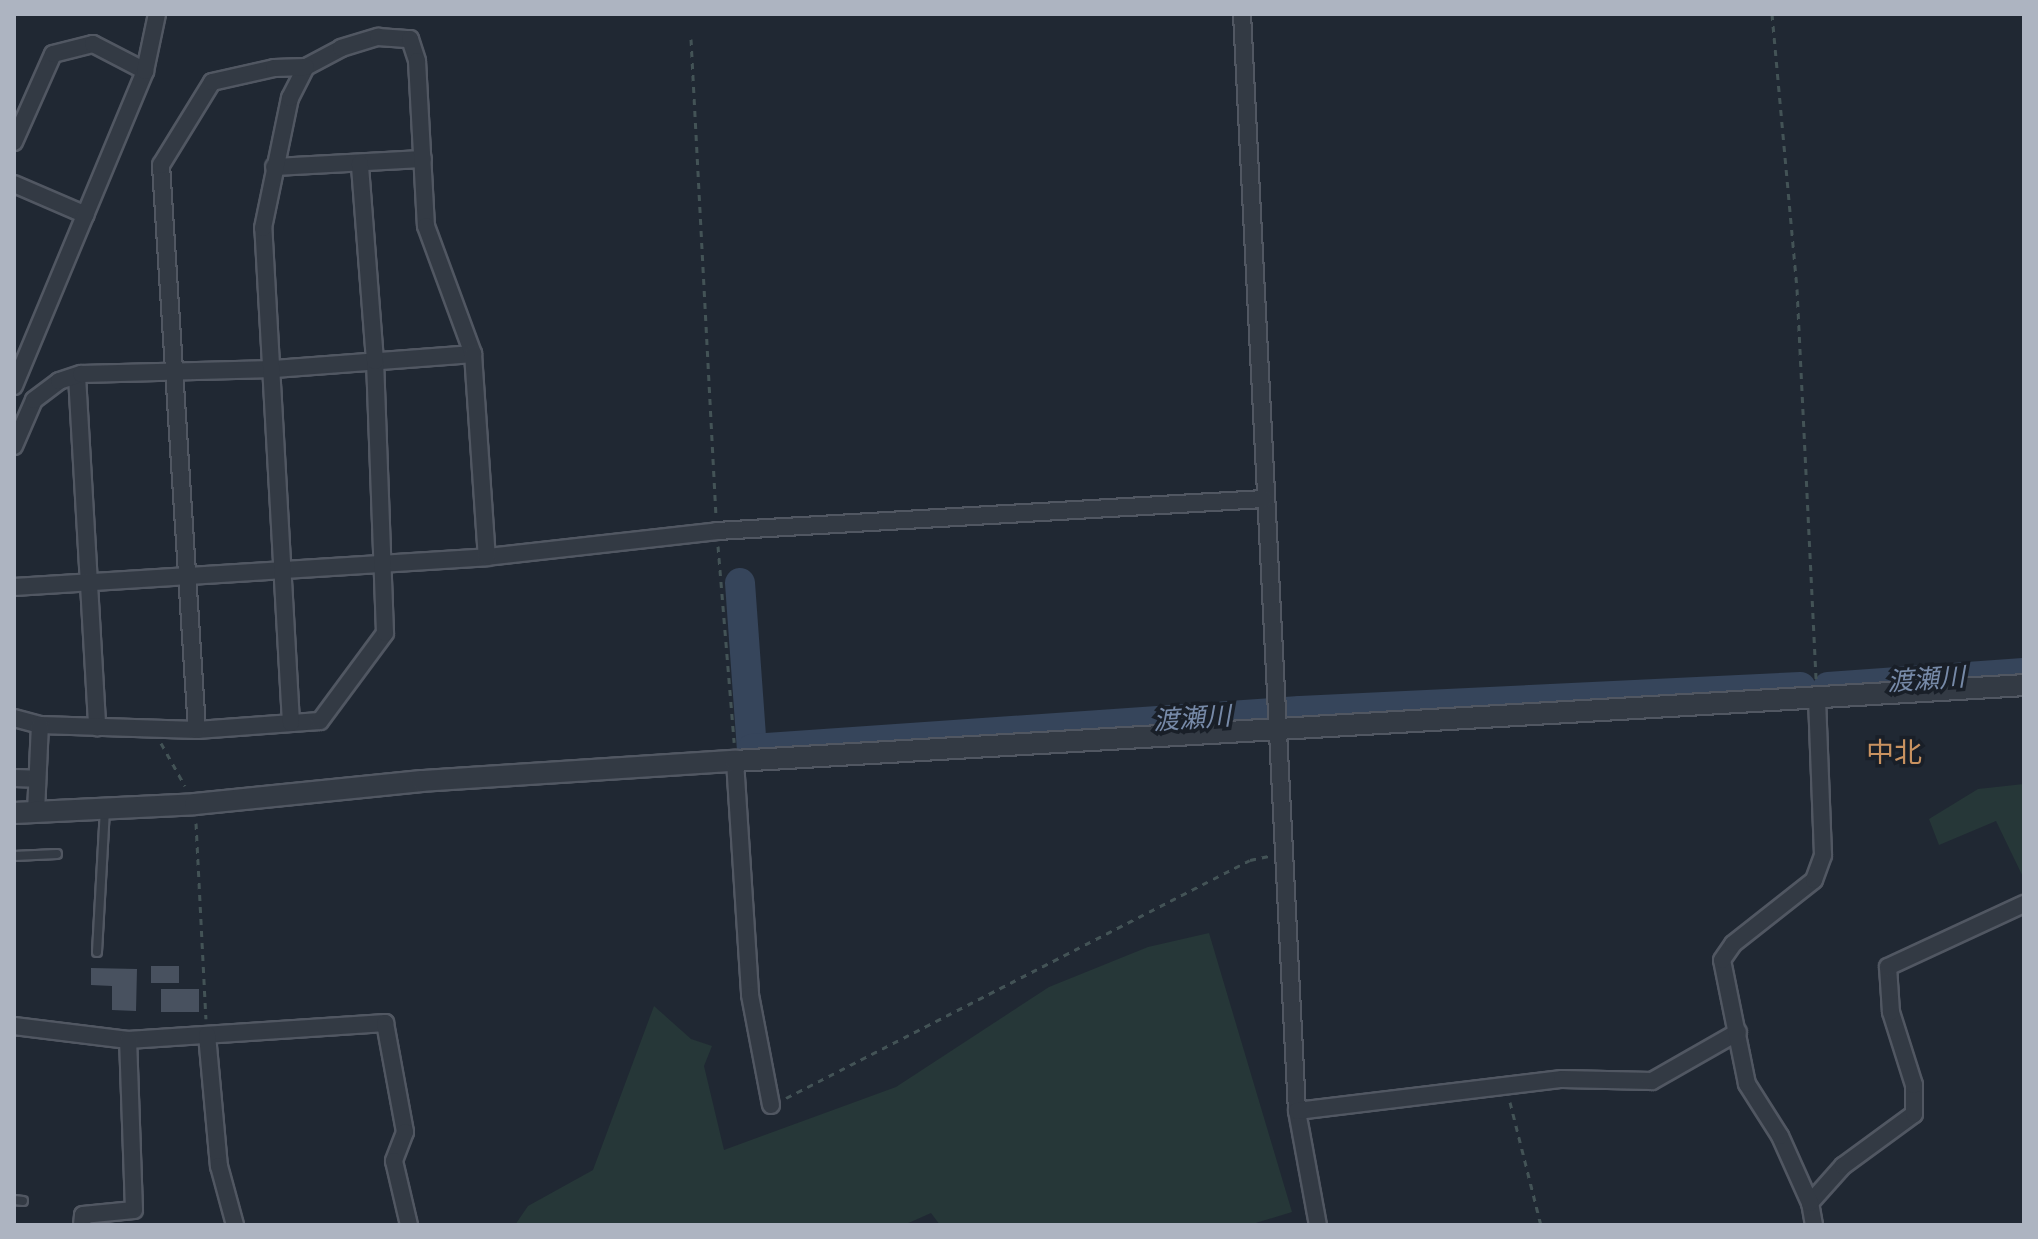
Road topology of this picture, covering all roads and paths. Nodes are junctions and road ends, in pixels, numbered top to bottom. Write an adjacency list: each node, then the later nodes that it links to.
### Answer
1 (1242, 14): 20 (street)
2 (1772, 14): 29 (path)
3 (157, 15): 6 (street)
4 (691, 39): 21 (path)
5 (306, 67): 8 (street); 10 (street); 16 (street)
6 (145, 71): 7 (street); 12 (street)
7 (14, 142)
8 (423, 159): 9 (street); 13 (street)
9 (360, 164): 10 (street); 14 (street)
10 (274, 167): 15 (street)
11 (14, 184): 12 (street)
12 (86, 215): 18 (street)
13 (473, 354): 14 (street); 22 (street)
14 (375, 361): 15 (street); 23 (street)
15 (274, 369): 16 (street); 24 (street)
16 (175, 373): 17 (street); 25 (street)
17 (77, 376): 19 (street); 26 (street)
18 (14, 386)
19 (14, 446)
20 (1264, 499): 21 (street); 35 (street)
21 (717, 531): 22 (street); 37 (path)
22 (487, 557): 23 (street)
23 (385, 562): 24 (street); 31 (street)
24 (284, 568): 25 (street); 31 (street)
25 (184, 577): 26 (street); 36 (street)
26 (88, 583): 27 (street); 33 (street)
27 (14, 587)
28 (2024, 685): 29 (street)
29 (1817, 698): 35 (street); 50 (street)
30 (14, 718): 32 (street)
31 (291, 723): 36 (street)
32 (40, 725): 33 (street); 39 (street)
33 (97, 727): 34 (street)
34 (153, 728): 36 (street); 40 (path)
35 (1277, 728): 37 (street); 44 (street)
36 (197, 730)
37 (735, 761): 40 (street); 54 (street)
38 (14, 778): 39 (street)
39 (37, 779): 42 (street)
40 (195, 804): 41 (street); 51 (path)
41 (105, 809): 42 (street); 48 (lane)
42 (36, 812): 43 (street)
43 (14, 813)
44 (1284, 853): 54 (path); 55 (street)
45 (57, 854): 46 (lane)
46 (14, 856)
47 (2024, 904): 56 (street)
48 (97, 952)
49 (14, 1026): 52 (street)
50 (1738, 1032): 53 (street); 56 (street)
51 (207, 1035): 52 (street); 59 (street); 60 (street)
52 (128, 1040): 57 (street)
53 (1507, 1087): 55 (street); 62 (path)
54 (771, 1105)
55 (1297, 1111): 61 (street)
56 (1810, 1203): 63 (street)
57 (134, 1217): 58 (street)
58 (82, 1225)
59 (235, 1225)
60 (409, 1225)
61 (1318, 1225)
62 (1541, 1225)
63 (1814, 1225)

